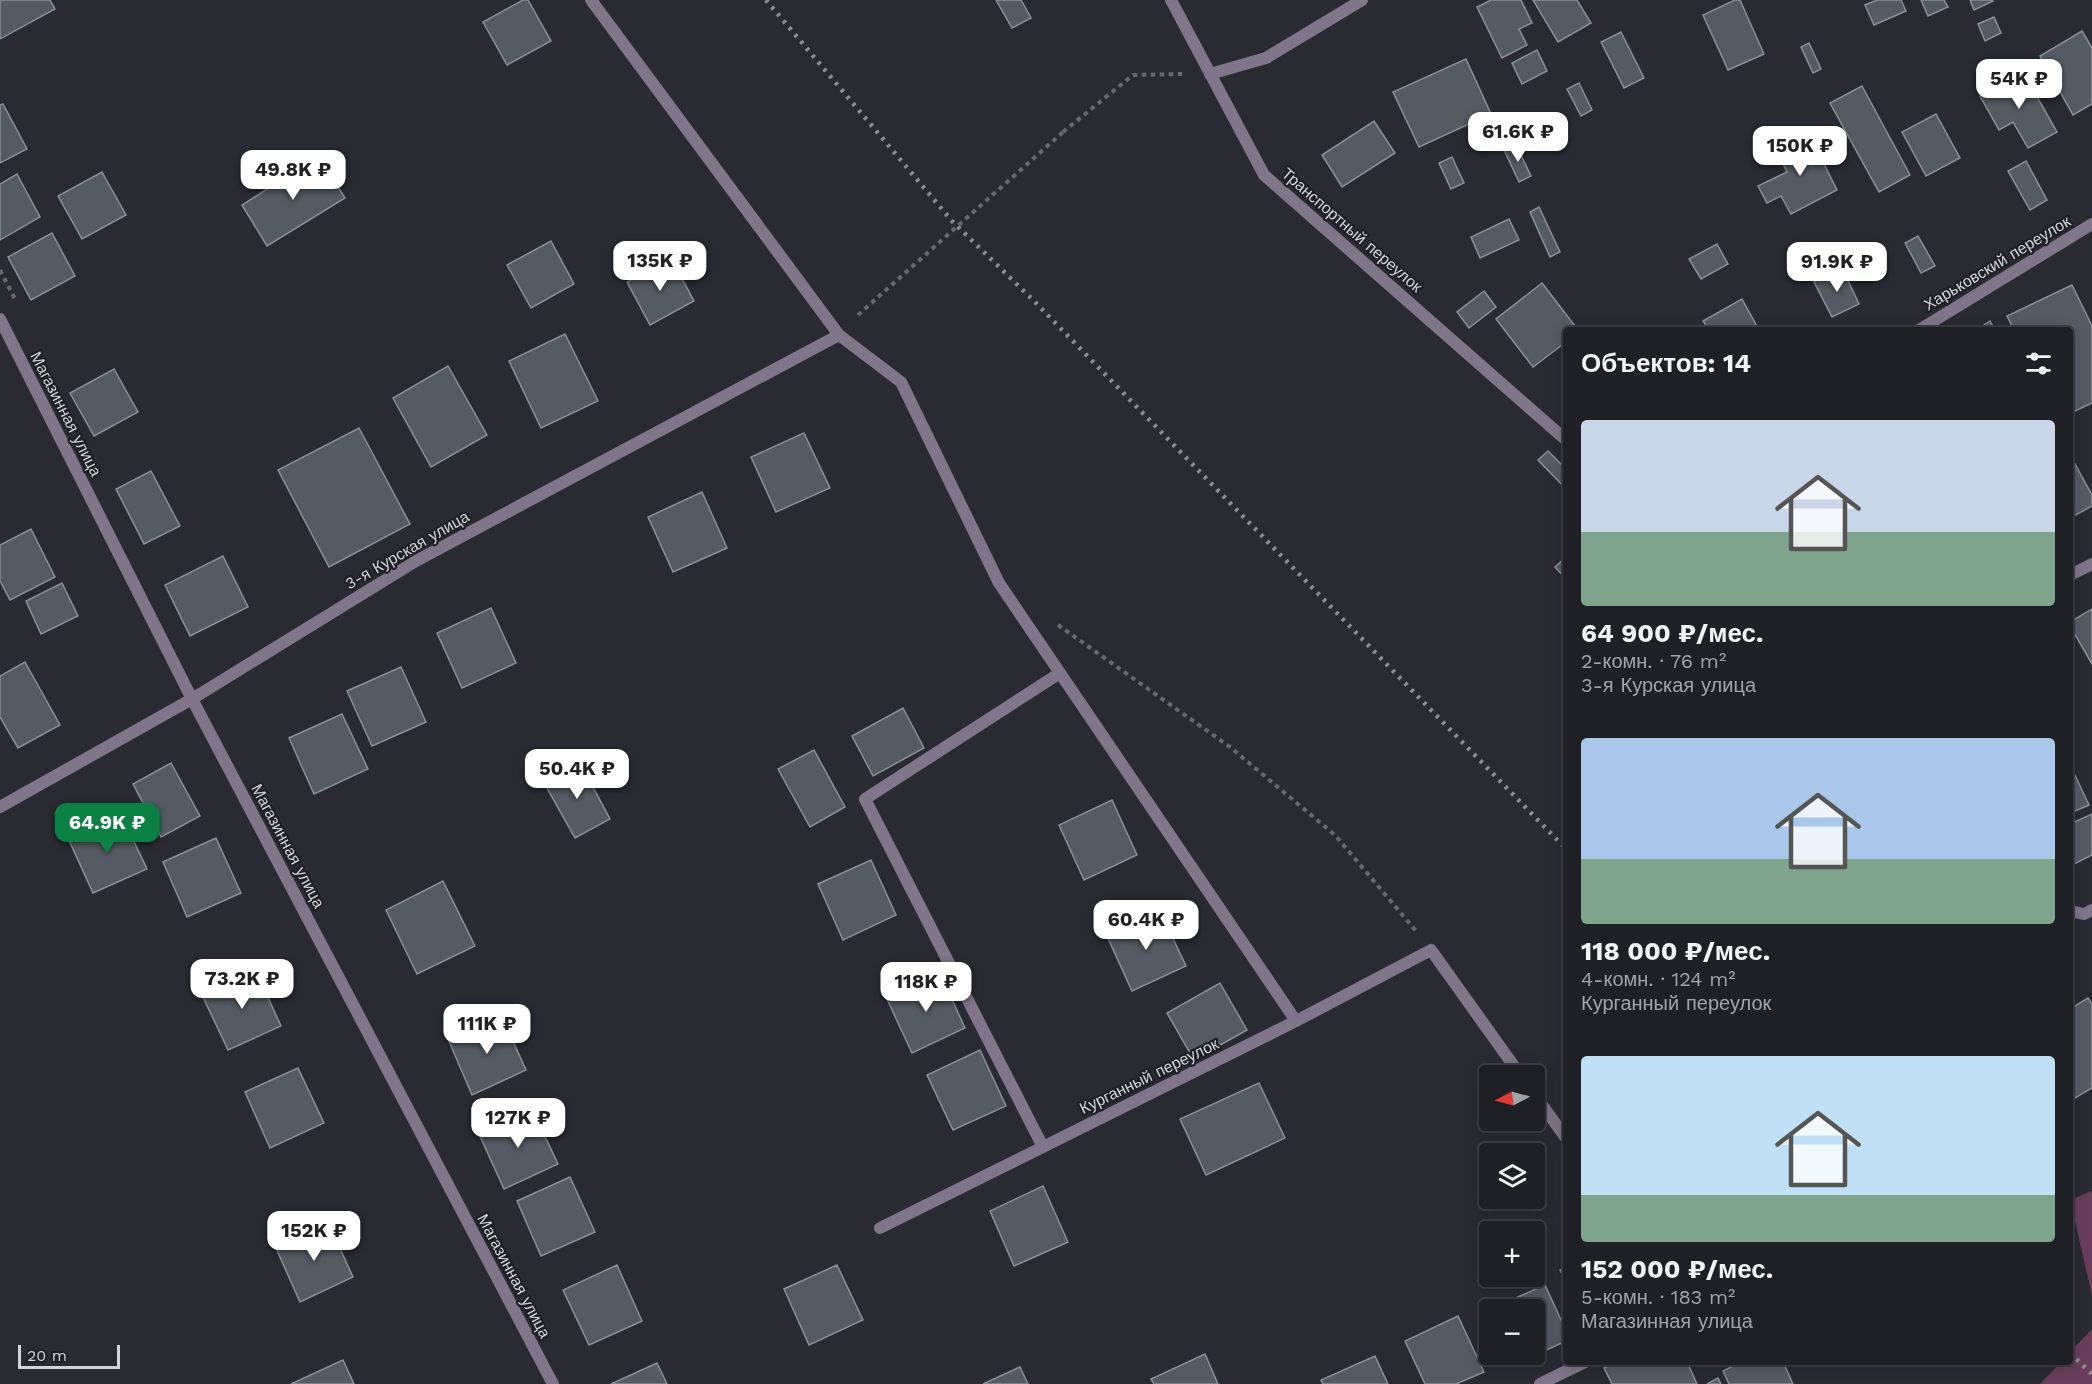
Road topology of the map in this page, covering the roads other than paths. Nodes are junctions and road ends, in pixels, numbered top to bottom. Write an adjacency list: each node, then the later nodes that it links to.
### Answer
1 (591, 0): 8 (street)
2 (1171, 0): 4 (street, Транспортный переулок)
3 (1362, 0): 4 (street)
4 (1210, 74): 9 (street, Транспортный переулок)
5 (2092, 224): 7 (street, Харьковский переулок)
6 (0, 320): 13 (street, Магазинная улица)
7 (1924, 327)
8 (839, 335): 12 (street); 13 (street, 3-я Курская улица)
9 (1563, 437)
10 (2092, 564): 11 (street)
11 (2073, 574)
12 (1060, 673): 17 (street); 21 (street)
13 (192, 699): 14 (street, 3-я Курская улица); 24 (street, Магазинная улица)
14 (0, 807)
15 (2073, 911): 16 (street)
16 (2088, 912)
17 (1296, 1021): 18 (street, Курганный переулок); 21 (street, Курганный переулок)
18 (1513, 1065)
19 (1545, 1109): 20 (street)
20 (1563, 1134)
21 (1043, 1147): 22 (street, Курганный переулок)
22 (880, 1228)
23 (1579, 1365): 25 (street)
24 (553, 1384)
25 (1540, 1384)

